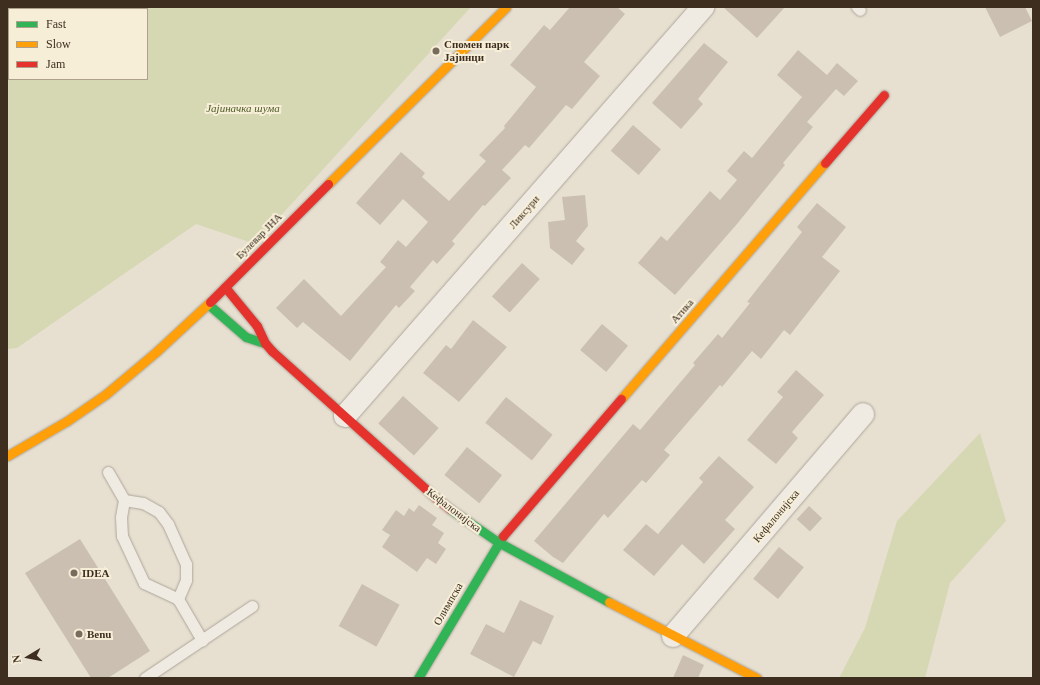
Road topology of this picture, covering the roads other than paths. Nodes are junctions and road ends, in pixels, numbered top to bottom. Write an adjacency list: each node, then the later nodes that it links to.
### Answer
1 (506, 7): 4 (street, Булевар ЈНА)
2 (702, 7): 8 (street, Ликсури)
3 (884, 95): 12 (street, Атика)
4 (225, 287): 5 (street, Булевар ЈНА); 6 (street, Кефалонијска)
5 (208, 304): 6 (street, Кефалонијска); 9 (street, Булевар ЈНА)
6 (265, 343): 8 (street, Кефалонијска)
7 (862, 414): 15 (street, Кефалонијска)
8 (344, 416): 12 (street, Кефалонијска)
9 (7, 456)
10 (108, 472): 11 (lane)
11 (124, 500): 13 (lane); 13 (lane)
12 (498, 542): 15 (street, Кефалонијска); 18 (street, Олимпска)
13 (178, 599): 16 (lane)
14 (252, 606): 16 (lane)
15 (673, 636): 19 (street, Кефалонијска)
16 (202, 640): 17 (lane)
17 (145, 678)
18 (418, 678)
19 (757, 678)

